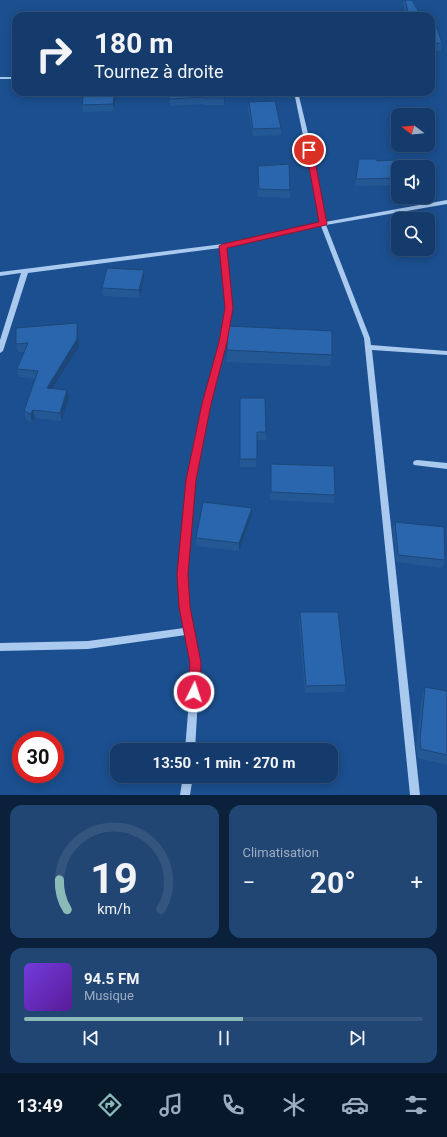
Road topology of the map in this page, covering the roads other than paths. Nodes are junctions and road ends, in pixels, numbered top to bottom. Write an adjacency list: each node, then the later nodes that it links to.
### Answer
1 (0, 78): 2 (street)
2 (12, 78)
3 (297, 96): 5 (street)
4 (447, 202): 5 (street)
5 (323, 224): 6 (street); 9 (street)
6 (223, 246): 7 (street); 14 (street)
7 (25, 271): 8 (street); 10 (street)
8 (0, 274)
9 (368, 347): 11 (street); 19 (street)
10 (0, 351)
11 (447, 353)
12 (417, 463): 13 (street)
13 (447, 466)
14 (189, 631): 15 (street); 16 (street)
15 (0, 647)
16 (190, 743)
17 (187, 783): 18 (street)
18 (185, 795)
19 (415, 795)

